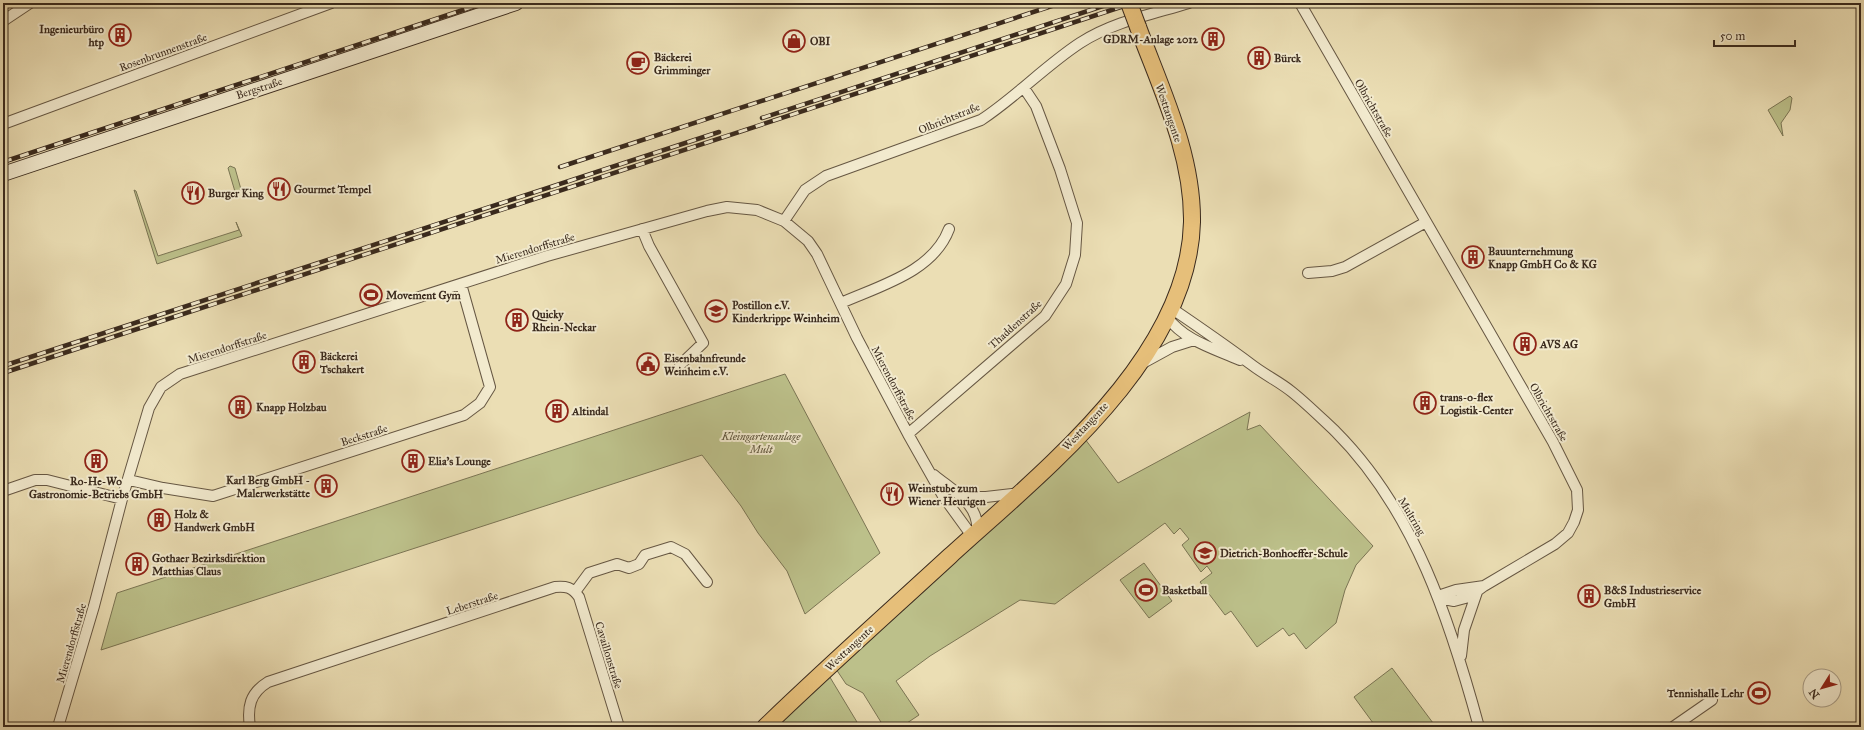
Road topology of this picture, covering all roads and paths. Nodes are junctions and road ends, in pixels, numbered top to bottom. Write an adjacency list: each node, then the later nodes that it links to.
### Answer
1 (30, 3): 7 (street)
2 (330, 3): 9 (street, Rosenbrunnenstraße)
3 (516, 3): 10 (main road, Bergstraße)
4 (1129, 3): 18 (main road, Westtangente, bridge)
5 (1189, 3): 8 (street, Olbrichtstraße)
6 (1302, 4): 12 (street, Olbrichtstraße)
7 (3, 21)
8 (1024, 88): 11 (street, Olbrichtstraße); 23 (street, Thaddenstraße)
9 (3, 124)
10 (3, 174)
11 (784, 221): 13 (street, Mierendorffstraße); 17 (street, Mierendorffstraße)
12 (1426, 222): 15 (street); 32 (street, Olbrichtstraße)
13 (642, 229): 16 (street, Mierendorffstraße); 21 (street)
14 (949, 229): 17 (street)
15 (1308, 273)
16 (460, 284): 25 (street, Mierendorffstraße); 25 (street, Beckstraße)
17 (841, 303): 23 (street, Mierendorffstraße)
18 (1169, 312): 19 (street, Multring); 20 (main road, Westtangente); 22 (street, Multring)
19 (1194, 340): 20 (street); 22 (street, Multring)
20 (1140, 364): 27 (main road, Westtangente)
21 (680, 365)
22 (1252, 365): 34 (street, Multring)
23 (908, 434): 24 (street, Mierendorffstraße)
24 (930, 472): 28 (street, Mierendorffstraße); 30 (street, Mierendorffstraße)
25 (129, 480): 29 (street, Mierendorffstraße)
26 (3, 491): 29 (street)
27 (1020, 493): 28 (street); 30 (main road, Westtangente)
28 (961, 497): 30 (street, Mierendorffstraße)
29 (122, 499): 37 (street, Mierendorffstraße)
30 (974, 534): 40 (main road, Westtangente)
31 (707, 582): 33 (street)
32 (1480, 589): 34 (street, Olbrichtstraße); 35 (street)
33 (575, 592): 38 (street, Leberstraße); 39 (street, Cavaillonstraße)
34 (1439, 597): 35 (street, Multring)
35 (1460, 660): 41 (street, Multring)
36 (1712, 700): 42 (street)
37 (58, 727)
38 (250, 727)
39 (619, 727)
40 (765, 727)
41 (1479, 727)
42 (1673, 727)

